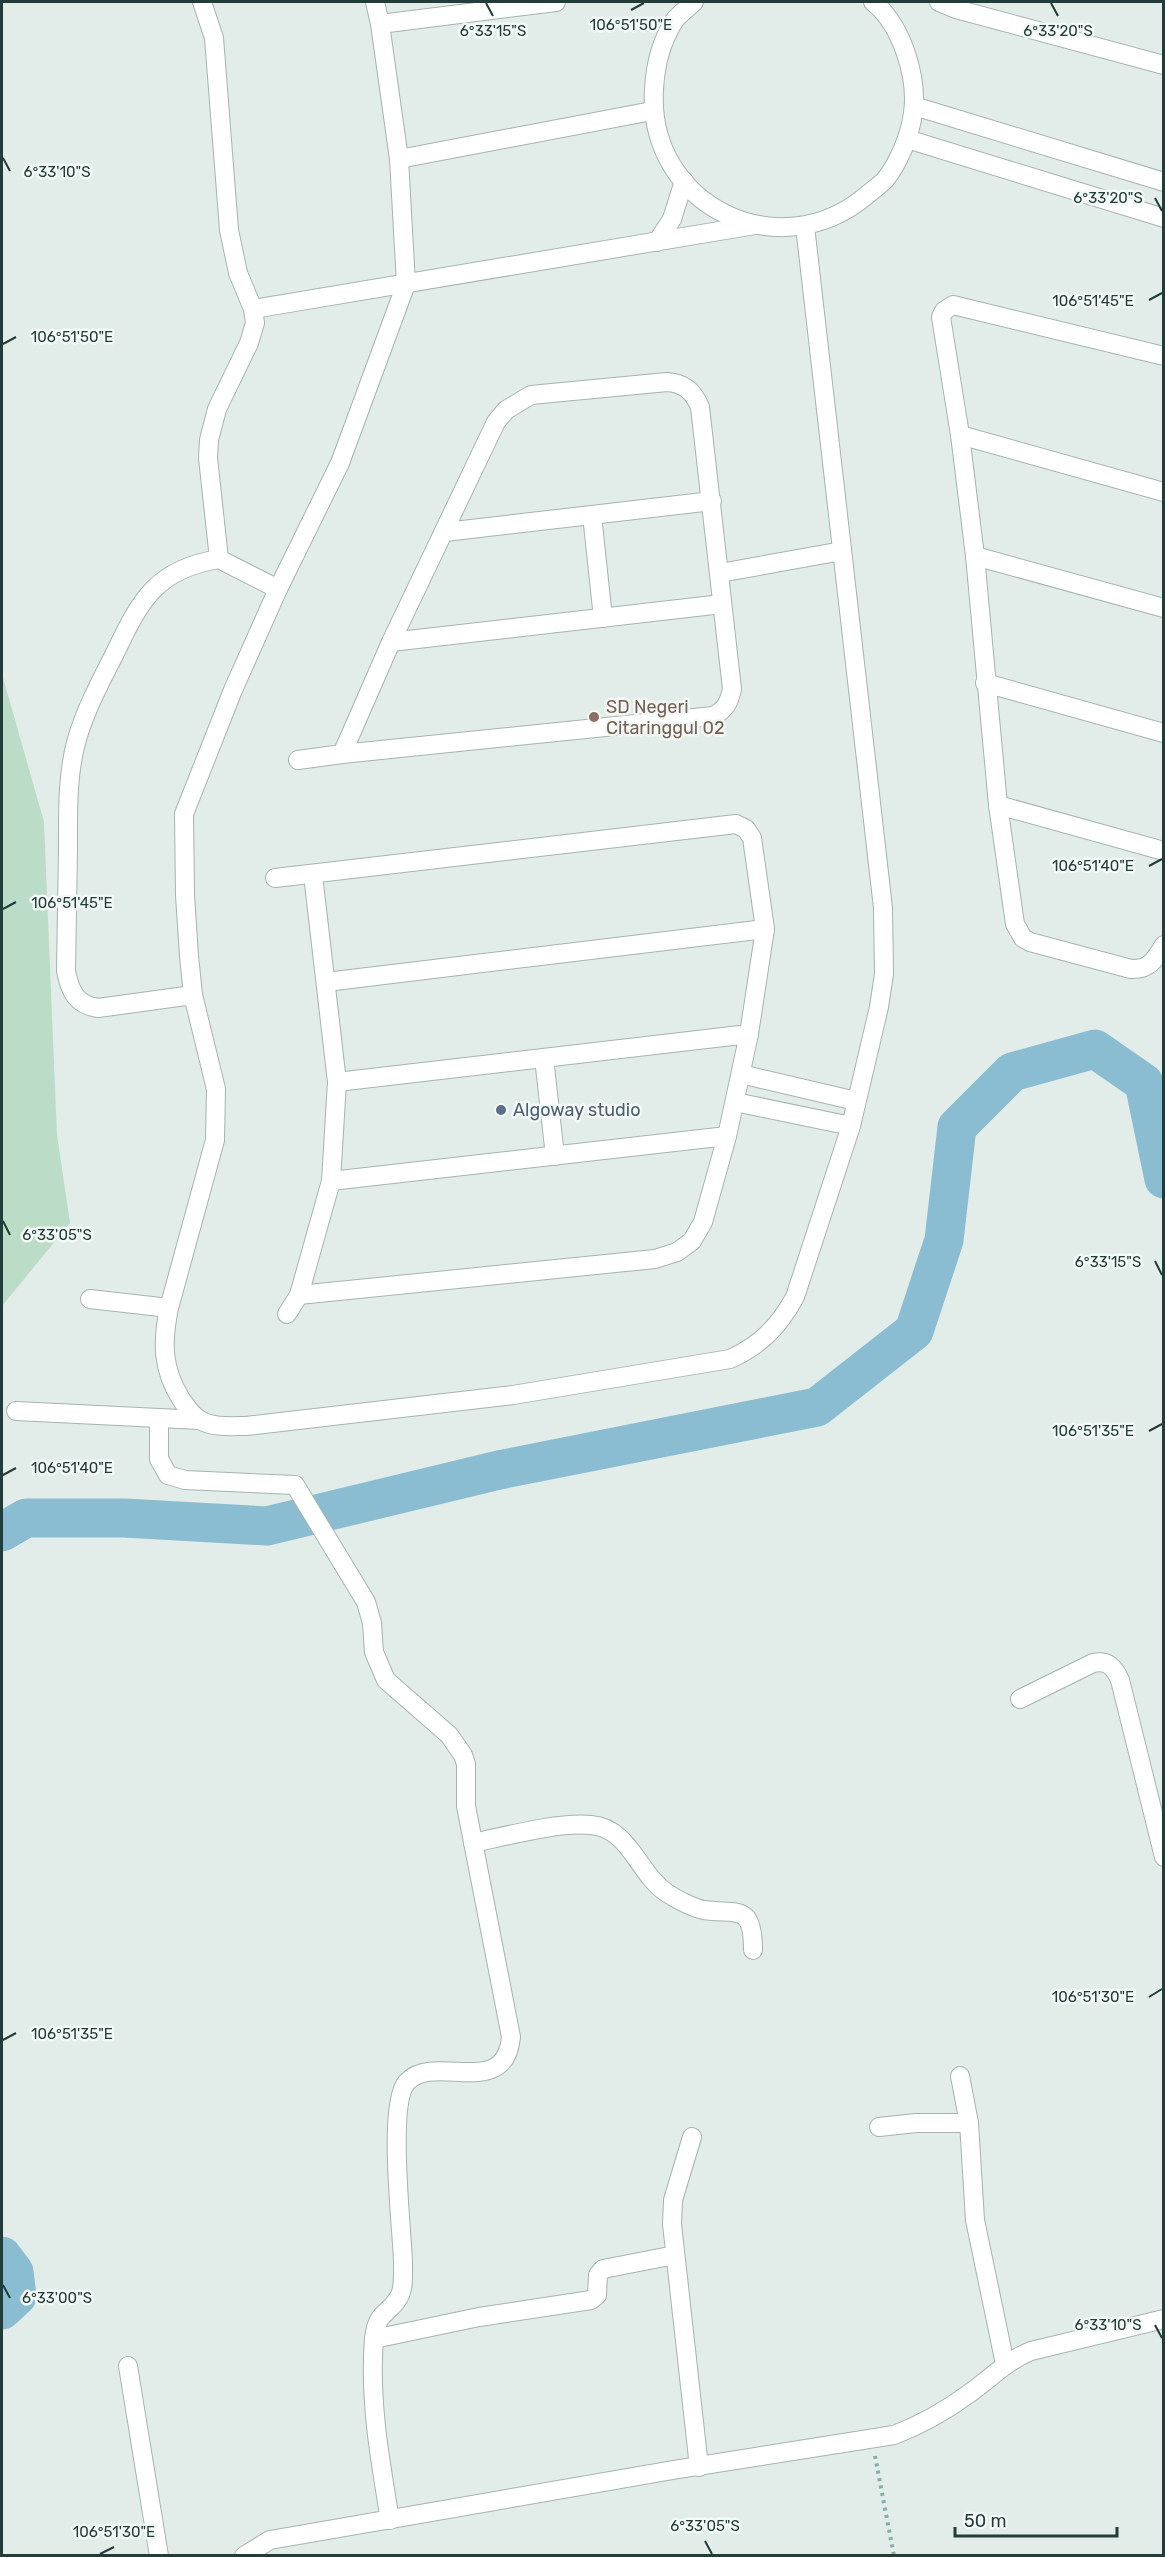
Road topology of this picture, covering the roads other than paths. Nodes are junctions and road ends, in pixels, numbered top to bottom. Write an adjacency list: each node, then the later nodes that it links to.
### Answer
1 (202, 2): 20 (street)
2 (375, 2): 7 (street)
3 (556, 2): 7 (street)
4 (694, 2): 10 (street)
5 (873, 2): 9 (street)
6 (939, 2): 8 (street)
7 (380, 24): 12 (street)
8 (1164, 65)
9 (914, 106): 11 (street); 14 (street)
10 (652, 111): 12 (street); 13 (street)
11 (907, 139): 15 (street); 17 (street)
12 (399, 159): 19 (street)
13 (684, 181): 16 (street); 18 (street)
14 (1164, 182)
15 (1164, 218)
16 (756, 225): 17 (street); 18 (street)
17 (805, 226): 27 (street)
18 (657, 242): 19 (street)
19 (406, 284): 20 (street); 31 (street)
20 (253, 309): 29 (street)
21 (1164, 356): 22 (street)
22 (960, 435): 23 (street); 28 (street)
23 (1164, 492)
24 (712, 501): 25 (street); 26 (street); 30 (street)
25 (592, 515): 26 (street); 34 (street)
26 (445, 532): 35 (street)
27 (842, 551): 30 (street); 52 (street)
28 (975, 556): 33 (street); 36 (street)
29 (219, 559): 31 (street); 47 (street)
30 (720, 573): 32 (street)
31 (278, 589): 47 (street)
32 (722, 604): 34 (street); 38 (street)
33 (1164, 608)
34 (603, 618): 35 (street)
35 (391, 642): 38 (street)
36 (986, 683): 37 (street); 40 (street)
37 (1164, 733)
38 (342, 754): 39 (street)
39 (298, 760)
40 (998, 805): 41 (street); 45 (street)
41 (1164, 850)
42 (314, 875): 43 (street); 44 (street); 46 (street)
43 (275, 878)
44 (765, 928): 46 (street); 48 (street)
45 (1164, 945)
46 (326, 982): 51 (street)
47 (193, 995): 60 (street)
48 (748, 1034): 49 (street); 50 (street)
49 (544, 1058): 51 (street); 56 (street)
50 (741, 1074): 52 (street); 53 (street)
51 (337, 1082): 57 (street)
52 (856, 1101): 54 (street)
53 (735, 1102): 54 (street); 55 (street)
54 (851, 1126): 64 (street)
55 (727, 1136): 56 (street); 58 (street)
56 (555, 1156): 57 (street)
57 (331, 1181): 58 (street)
58 (299, 1295): 61 (street)
59 (90, 1299): 60 (street)
60 (169, 1308): 64 (street)
61 (287, 1314)
62 (16, 1411): 63 (street)
63 (159, 1418): 64 (street); 66 (street)
64 (200, 1420)
65 (1020, 1699): 67 (street)
66 (473, 1843): 68 (street); 75 (street)
67 (1164, 1857)
68 (753, 1950)
69 (960, 2076): 70 (street)
70 (969, 2123): 71 (street); 76 (street)
71 (879, 2127)
72 (692, 2137): 73 (street)
73 (675, 2255): 75 (street); 78 (street)
74 (1164, 2319): 76 (street)
75 (375, 2339): 79 (street)
76 (1005, 2364): 78 (street)
77 (128, 2366): 80 (street)
78 (699, 2467): 79 (street)
79 (390, 2520): 81 (street)
80 (159, 2556)
81 (244, 2556)

